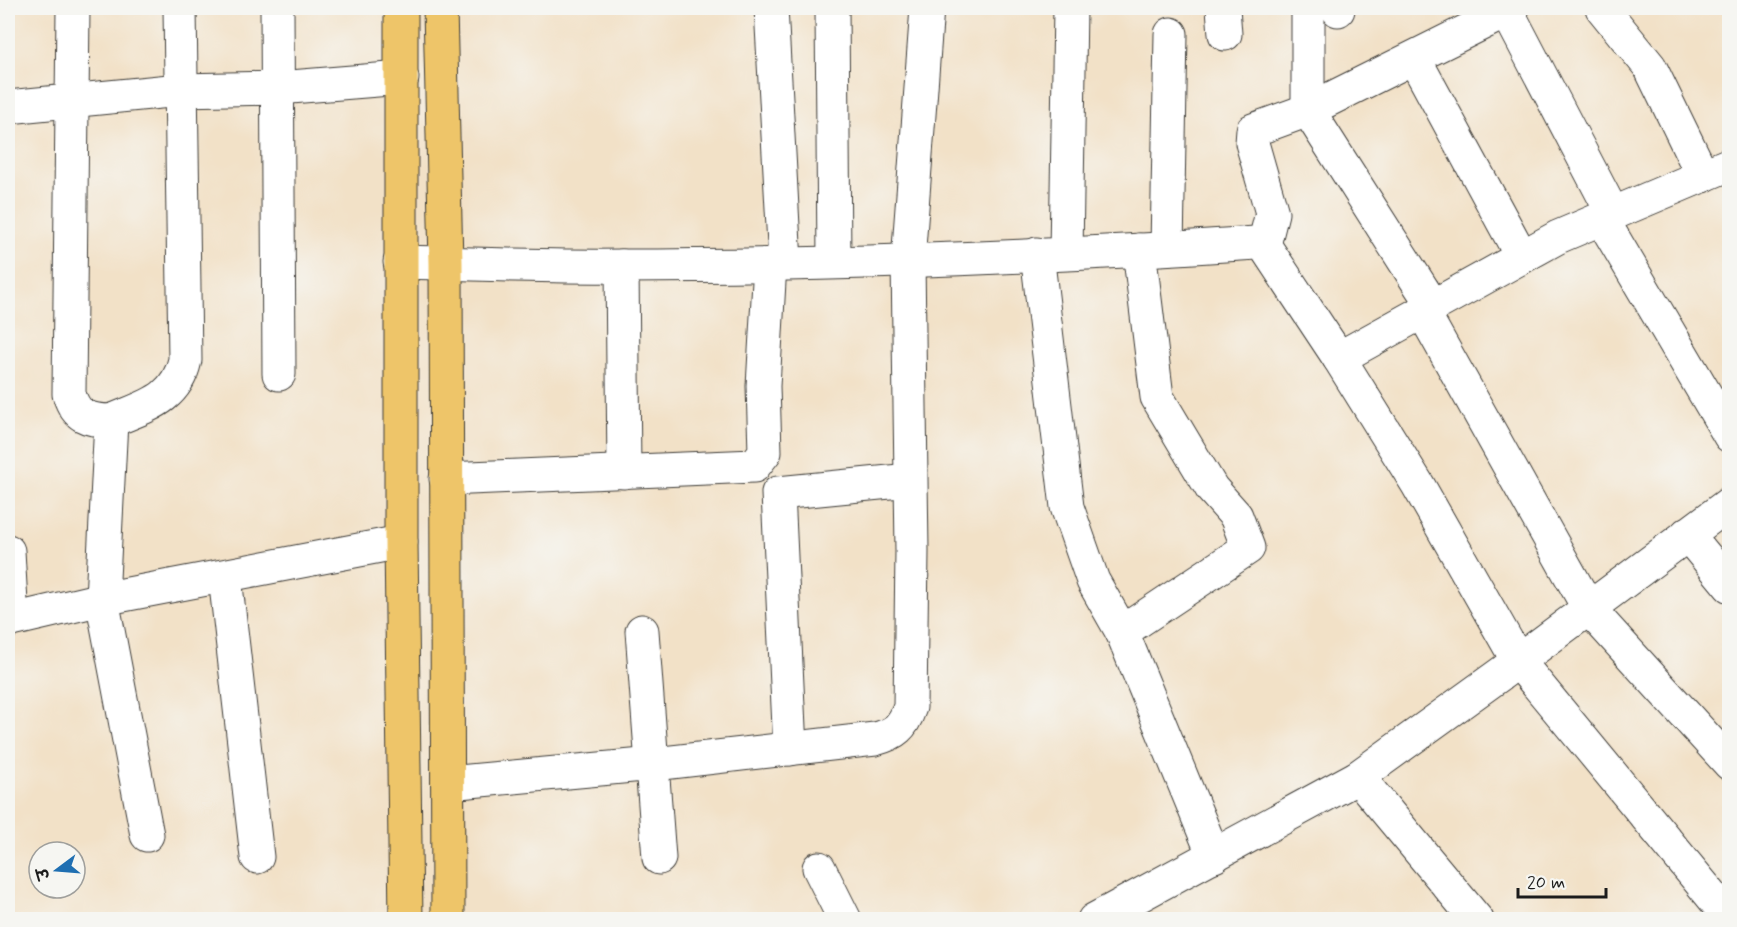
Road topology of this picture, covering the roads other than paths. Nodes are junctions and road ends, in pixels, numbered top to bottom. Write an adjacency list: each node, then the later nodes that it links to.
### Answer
1 (73, 8): 18 (street)
2 (180, 8): 17 (street)
3 (278, 8): 16 (street)
4 (401, 8): 15 (main road)
5 (441, 8): 30 (main road)
6 (771, 8): 31 (street)
7 (832, 8): 29 (street)
8 (927, 8): 27 (street)
9 (1070, 8): 25 (street)
10 (1602, 8): 21 (street)
11 (1328, 9): 20 (street)
12 (1510, 9): 14 (street); 22 (street)
13 (1171, 34): 24 (street)
14 (1414, 58): 20 (street); 26 (street)
15 (402, 78): 16 (street); 28 (main road)
16 (278, 88): 17 (street); 35 (street)
17 (180, 90): 18 (street); 36 (street)
18 (73, 100): 19 (street); 36 (street)
19 (8, 106)
20 (1308, 110): 23 (street); 33 (street)
21 (1716, 170): 22 (street)
22 (1608, 216): 26 (street); 37 (street)
23 (1264, 245): 24 (street); 34 (street)
24 (1153, 249): 25 (street); 51 (street)
25 (1052, 254): 27 (street); 51 (street)
26 (1522, 257): 33 (street)
27 (908, 261): 29 (street); 40 (street)
28 (400, 262): 30 (street); 43 (main road)
29 (834, 262): 31 (street)
30 (446, 263): 32 (street); 39 (main road)
31 (778, 264): 32 (street); 38 (street)
32 (622, 266): 38 (street)
33 (1428, 309): 34 (street); 48 (street)
34 (1340, 358): 52 (street)
35 (279, 374)
36 (111, 422): 47 (street)
37 (1730, 436)
38 (624, 472): 39 (street)
39 (446, 479): 57 (main road)
40 (910, 480): 53 (street); 53 (street)
41 (1730, 503): 42 (street)
42 (1688, 534): 46 (street); 48 (street)
43 (401, 542): 45 (street); 64 (main road)
44 (8, 551): 49 (street)
45 (225, 577): 47 (street); 60 (street)
46 (1730, 586)
47 (102, 599): 49 (street); 58 (street)
48 (1589, 609): 52 (street); 55 (street)
49 (10, 620)
50 (642, 631): 54 (street)
51 (1122, 632): 59 (street)
52 (1518, 661): 56 (street); 63 (street)
53 (790, 749): 54 (street)
54 (654, 764): 57 (street); 61 (street)
55 (1730, 764)
56 (1358, 777): 59 (street); 68 (street)
57 (448, 783): 65 (main road)
58 (147, 835)
59 (1214, 856): 67 (street)
60 (257, 857)
61 (659, 858)
62 (819, 868): 66 (street)
63 (1730, 918)
64 (406, 920)
65 (448, 920)
66 (845, 920)
67 (1094, 920)
68 (1477, 920)

